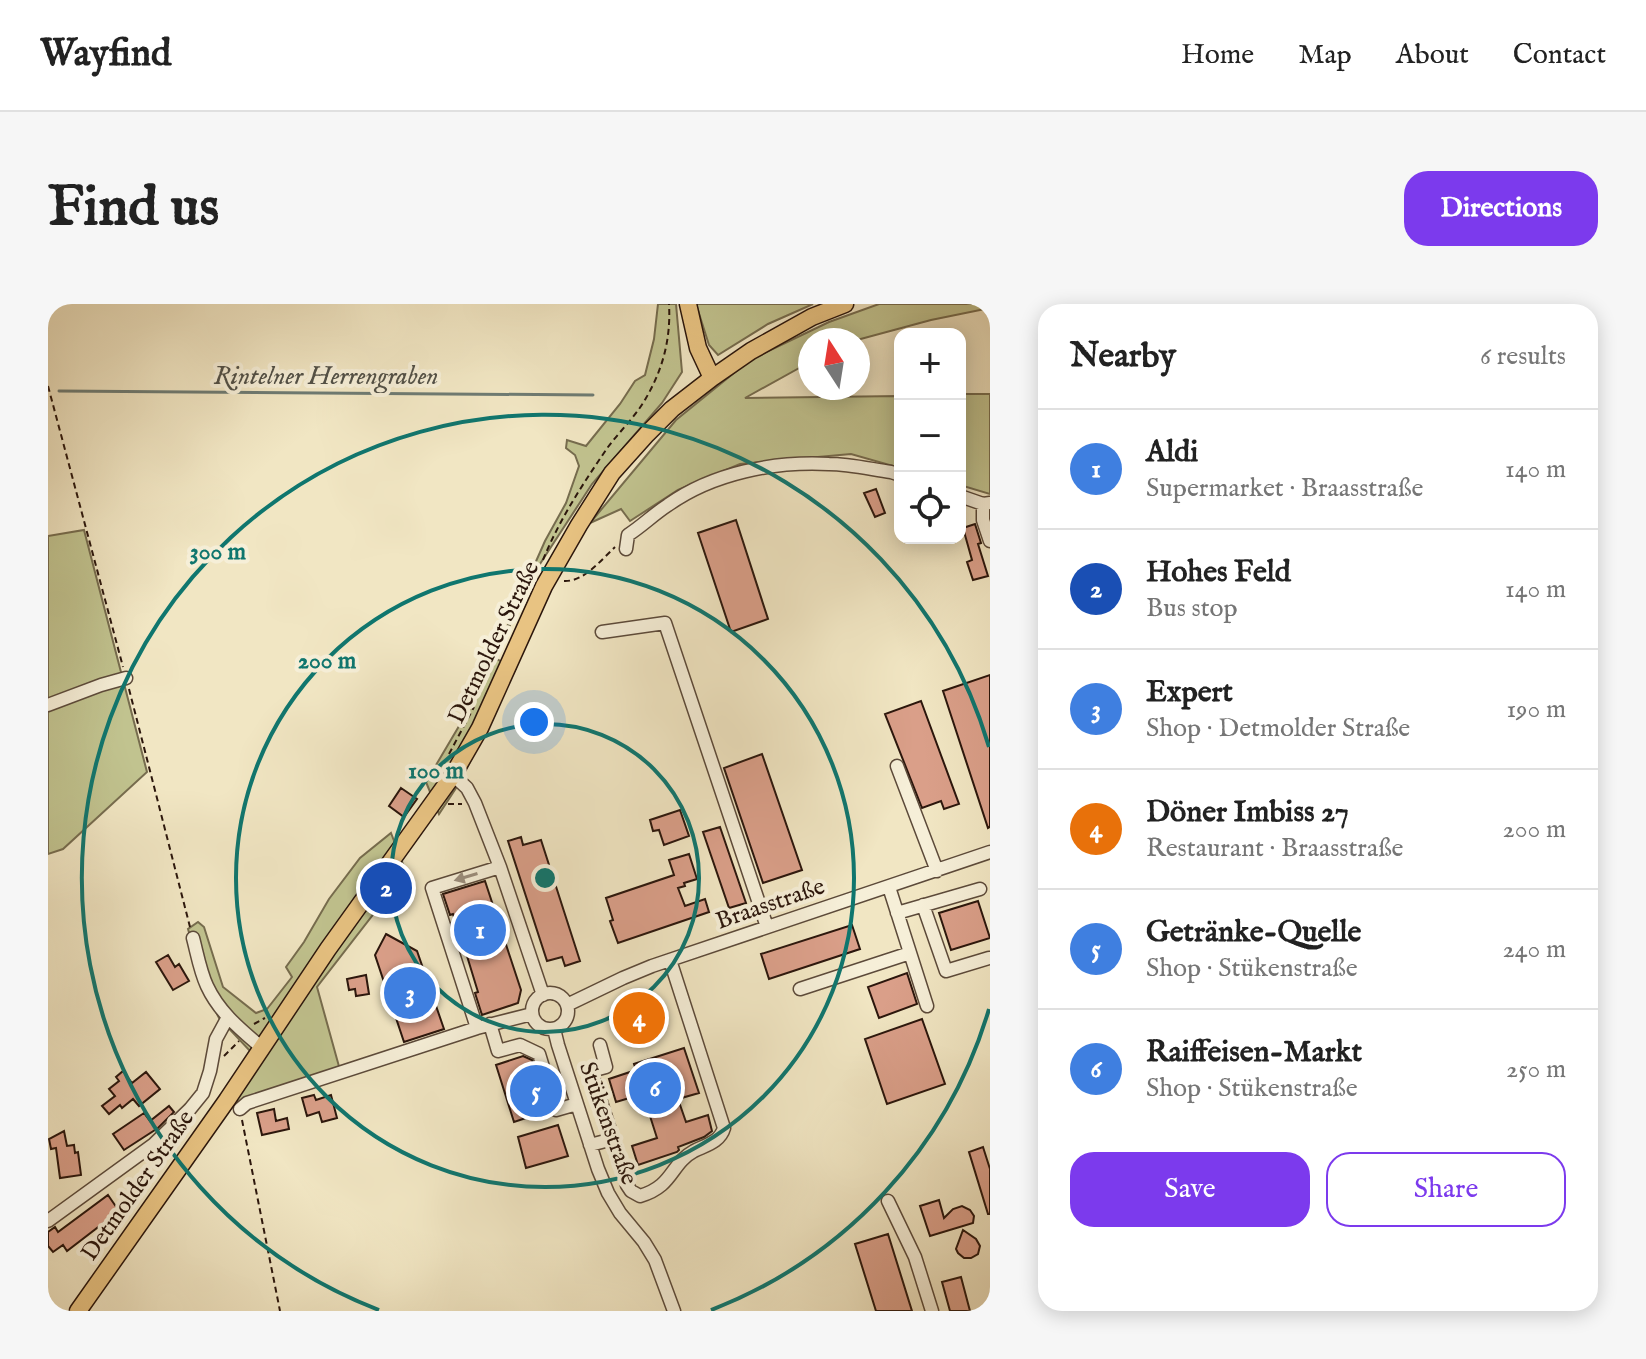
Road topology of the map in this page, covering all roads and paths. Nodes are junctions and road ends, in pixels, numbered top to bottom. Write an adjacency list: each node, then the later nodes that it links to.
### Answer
1 (669, 304): 12 (path)
2 (688, 304): 4 (main road)
3 (845, 304): 4 (main road, Detmolder Straße)
4 (712, 378): 20 (main road, Detmolder Straße)
5 (48, 386): 15 (path)
6 (894, 473): 9 (street)
7 (966, 498): 8 (street)
8 (987, 504): 10 (street)
9 (628, 535): 11 (street); 13 (path)
10 (990, 541)
11 (626, 549)
12 (541, 565)
13 (564, 581)
14 (602, 632): 30 (street)
15 (126, 678): 16 (street); 31 (path)
16 (48, 705)
17 (473, 708): 18 (path)
18 (448, 756)
19 (897, 766): 25 (street)
20 (453, 775): 21 (street); 47 (main road, Detmolder Straße)
21 (475, 803): 22 (path); 24 (street)
22 (440, 804)
23 (990, 852): 25 (street, Braasstraße)
24 (500, 867): 36 (street); 43 (street, one-way to 43)
25 (937, 871): 26 (street, Braasstraße)
26 (889, 887): 29 (street); 30 (street, Braasstraße)
27 (980, 889): 28 (street)
28 (923, 905): 29 (street); 33 (street)
29 (897, 913): 32 (street)
30 (767, 927): 34 (street, Braasstraße)
31 (193, 938): 40 (street)
32 (910, 953): 35 (street); 38 (street)
33 (989, 958)
34 (670, 960): 37 (street, Braasstraße); 53 (street)
35 (800, 989)
36 (543, 995): 37 (street); 39 (street)
37 (567, 1005): 44 (street)
38 (927, 1006)
39 (532, 1014): 42 (street); 44 (street)
40 (228, 1017): 45 (street); 48 (street, Detmolder Straße)
41 (267, 1017): 45 (path)
42 (490, 1024): 43 (street); 51 (street)
43 (477, 1028): 52 (street)
44 (554, 1029): 50 (street, Stükenstraße)
45 (245, 1033): 47 (street); 48 (path)
46 (600, 1045): 49 (street)
47 (261, 1047): 57 (main road, Detmolder Straße)
48 (210, 1071): 56 (street, Detmolder Straße)
49 (591, 1071): 50 (street); 53 (street)
50 (568, 1077): 51 (street, Stükenstraße)
51 (577, 1104): 54 (street, Stükenstraße)
52 (240, 1109): 58 (path)
53 (613, 1139): 54 (street)
54 (590, 1145): 59 (street, Stükenstraße)
55 (888, 1201): 60 (street)
56 (48, 1221)
57 (78, 1311)
58 (280, 1311)
59 (674, 1311)
60 (932, 1311)

